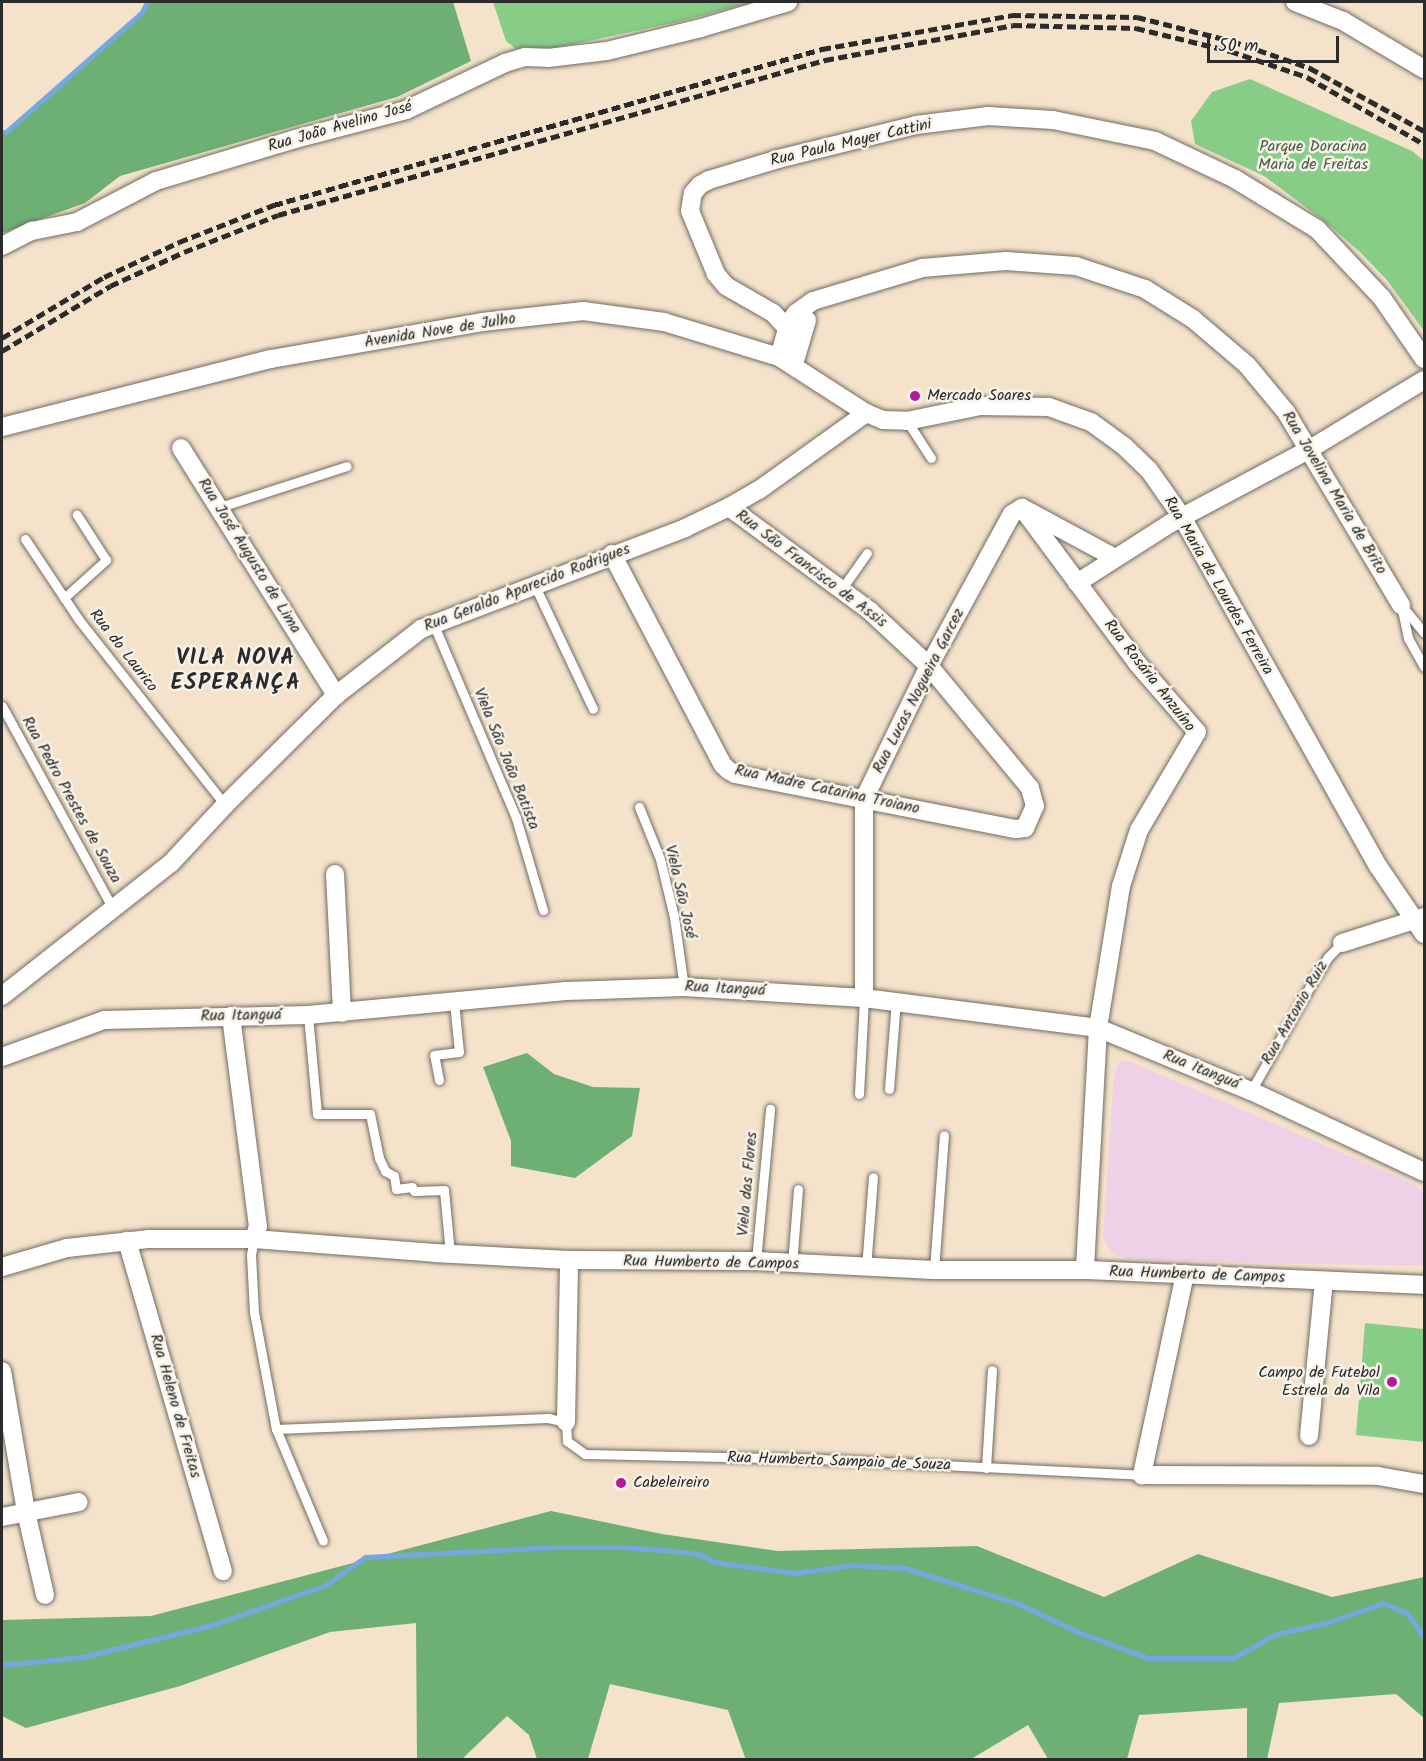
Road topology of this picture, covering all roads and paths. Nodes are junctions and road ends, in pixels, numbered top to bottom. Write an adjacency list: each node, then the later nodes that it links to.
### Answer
1 (788, 2): 4 (street, Rua João Avelino José)
2 (1295, 2): 3 (street)
3 (1425, 69)
4 (2, 246)
5 (837, 293): 6 (street, Rua Jovelina Maria de Brito); 8 (street, Rua Jovelina Maria de Brito); 17 (street, Rua Jovelina Maria de Brito)
6 (813, 301): 7 (street, Rua Paula Mayer Cattini); 9 (street, Rua Jovelina Maria de Brito)
7 (754, 302): 9 (street, Rua Paula Mayer Cattini); 10 (street, Rua Paula Mayer Cattini)
8 (806, 322): 9 (street); 11 (street, Rua Jovelina Maria de Brito)
9 (787, 328): 11 (street, Rua Jovelina Maria de Brito)
10 (1425, 359)
11 (786, 361): 13 (street, Avenida Nove de Julho); 15 (street, Avenida Nove de Julho)
12 (1425, 380): 17 (street)
13 (866, 413): 14 (street, Rua Maria de Lourdes Ferreira); 21 (street, Rua Geraldo Aparecido Rodrigues)
14 (907, 421): 18 (lane); 24 (street, Rua Maria de Lourdes Ferreira)
15 (2, 427)
16 (181, 448): 20 (street, Rua José Augusto de Lima)
17 (1310, 449): 24 (street); 33 (street, Rua Jovelina Maria de Brito)
18 (931, 458)
19 (346, 465): 20 (lane)
20 (220, 507): 38 (street, Rua José Augusto de Lima)
21 (729, 507): 27 (street, Rua Geraldo Aparecido Rodrigues); 31 (street, Rua São Francisco de Assis)
22 (1022, 508): 28 (street); 29 (street, Rua Rosária Anzuíno); 36 (street, Rua Lucas Nogueira Garcez)
23 (77, 515): 32 (lane)
24 (1182, 517): 28 (street); 48 (street, Rua Maria de Lourdes Ferreira)
25 (25, 539): 32 (lane, Rua do Laurico)
26 (867, 553): 31 (lane)
27 (612, 554): 30 (street, Rua Geraldo Aparecido Rodrigues); 41 (street, Rua Madre Catarina Troiano)
28 (1115, 558): 29 (street)
29 (1077, 583): 58 (street, Rua Rosária Anzuíno)
30 (534, 584): 34 (street, Rua Geraldo Aparecido Rodrigues); 40 (lane)
31 (841, 590): 36 (street, Rua São Francisco de Assis)
32 (64, 598): 42 (lane, Rua do Laurico)
33 (1401, 605): 35 (lane, Rua Jovelina Maria de Brito); 37 (lane, Rua Jovelina Maria de Brito)
34 (433, 623): 38 (street, Rua Geraldo Aparecido Rodrigues); 47 (lane, Viela São João Batista)
35 (1425, 633)
36 (929, 666): 41 (street, Rua Lucas Nogueira Garcez); 44 (street, Rua São Francisco de Assis)
37 (1425, 667)
38 (336, 694): 42 (street, Rua Geraldo Aparecido Rodrigues)
39 (2, 706): 46 (lane, Rua Pedro Prestes de Souza)
40 (593, 709)
41 (864, 799): 44 (street, Rua Madre Catarina Troiano); 52 (street, Rua Lucas Nogueira Garcez)
42 (225, 805): 46 (street, Rua Geraldo Aparecido Rodrigues)
43 (639, 807): 50 (lane, Viela São José)
44 (1024, 828)
45 (335, 874): 55 (street)
46 (113, 909): 51 (street, Rua Geraldo Aparecido Rodrigues)
47 (543, 910)
48 (1421, 924): 49 (street, Rua Antonio Ruiz)
49 (1342, 943): 62 (lane, Rua Antonio Ruiz)
50 (684, 987): 52 (street, Rua Itanguá); 54 (street, Rua Itanguá)
51 (2, 996)
52 (864, 998): 53 (street, Rua Itanguá); 63 (lane)
53 (896, 1001): 58 (street, Rua Itanguá); 61 (lane)
54 (454, 1002): 55 (street, Rua Itanguá); 60 (lane)
55 (342, 1013): 56 (street, Rua Itanguá)
56 (308, 1015): 57 (street, Rua Itanguá); 71 (lane)
57 (231, 1016): 59 (street, Rua Itanguá); 69 (street)
58 (1098, 1028): 62 (street, Rua Itanguá); 78 (street)
59 (2, 1057)
60 (438, 1080)
61 (889, 1089)
62 (1251, 1091): 66 (street, Rua Itanguá)
63 (859, 1094)
64 (770, 1109): 73 (lane, Viela das Flores)
65 (944, 1135): 77 (lane)
66 (1425, 1172)
67 (873, 1177): 76 (lane)
68 (798, 1189): 74 (lane)
69 (254, 1239): 70 (street, Rua Humberto de Campos); 71 (street, Rua Humberto de Campos); 85 (lane)
70 (127, 1241): 75 (street, Rua Humberto de Campos); 94 (street, Rua Heleno de Freitas)
71 (450, 1254): 72 (street, Rua Humberto de Campos)
72 (569, 1260): 73 (street, Rua Humberto de Campos); 84 (street)
73 (756, 1261): 74 (street, Rua Humberto de Campos)
74 (792, 1264): 76 (street, Rua Humberto de Campos)
75 (2, 1267)
76 (866, 1268): 77 (street, Rua Humberto de Campos)
77 (934, 1270): 78 (street, Rua Humberto de Campos)
78 (1085, 1270): 79 (street, Rua Humberto de Campos)
79 (1185, 1274): 80 (street, Rua Humberto de Campos); 88 (street)
80 (1324, 1281): 81 (street, Rua Humberto de Campos); 86 (street)
81 (1425, 1285)
82 (992, 1370): 87 (lane)
83 (2, 1371): 91 (street)
84 (566, 1422): 85 (lane); 87 (lane, Rua Humberto Sampaio de Souza)
85 (276, 1430): 93 (lane)
86 (1309, 1436)
87 (986, 1468): 88 (lane, Rua Humberto Sampaio de Souza)
88 (1142, 1474): 89 (street, Rua Humberto Sampaio de Souza)
89 (1425, 1484)
90 (79, 1502): 91 (street)
91 (26, 1512): 92 (street); 95 (street)
92 (2, 1517)
93 (323, 1541)
94 (224, 1571)
95 (45, 1595)

